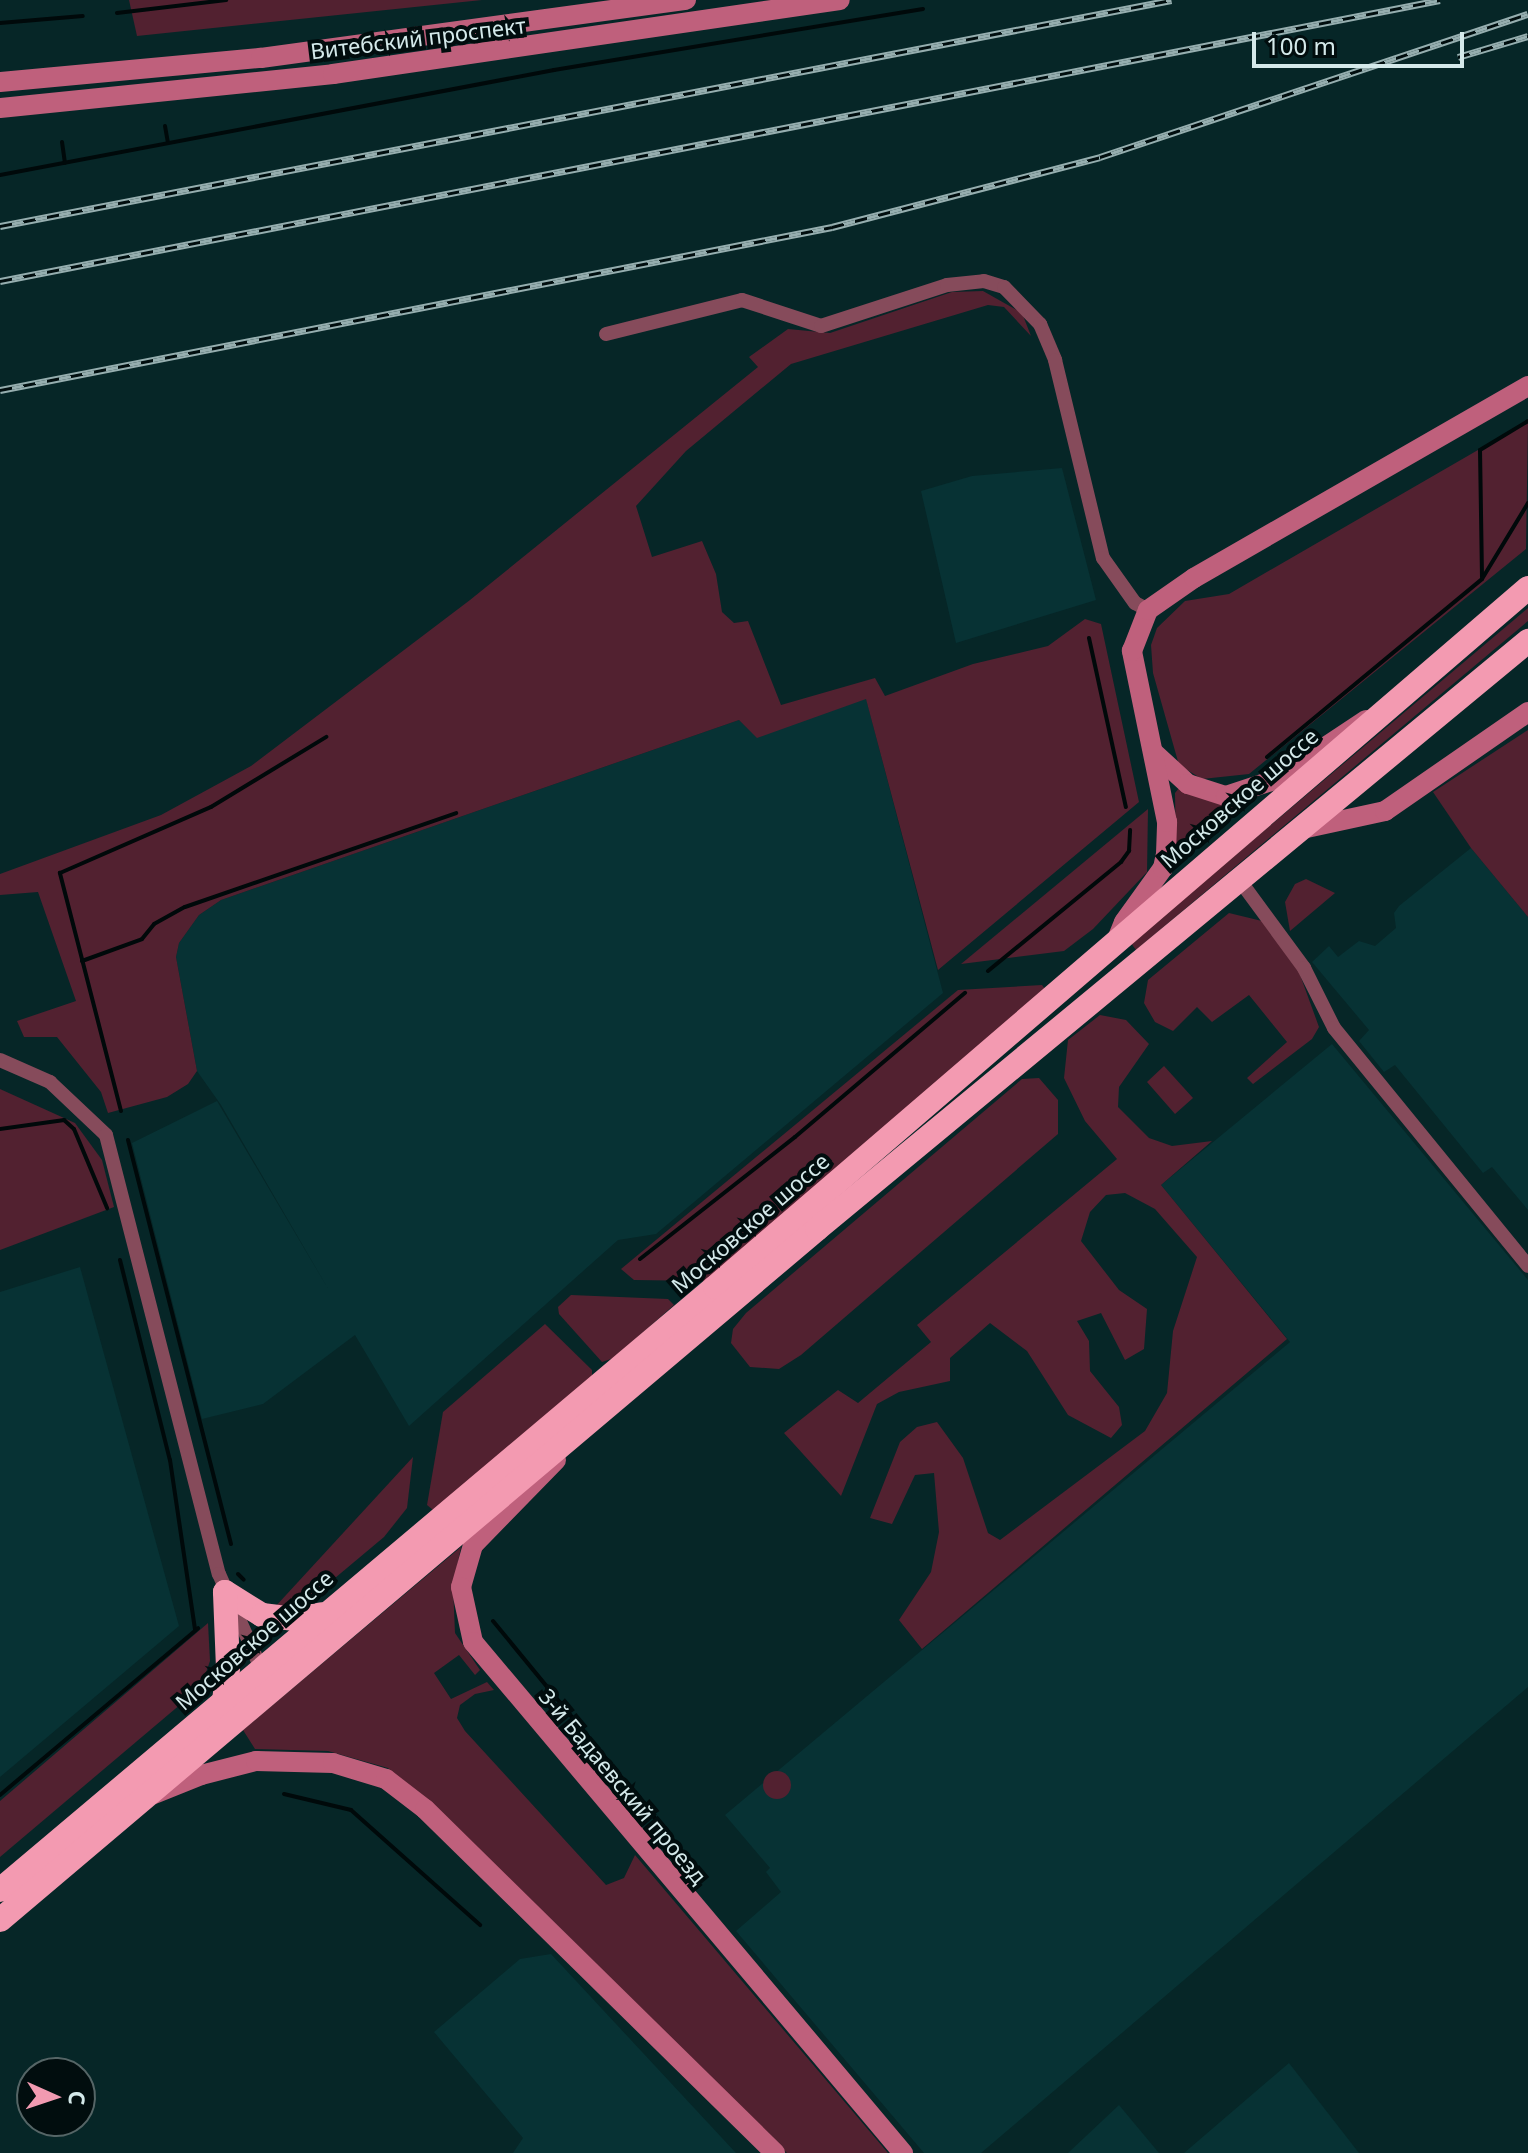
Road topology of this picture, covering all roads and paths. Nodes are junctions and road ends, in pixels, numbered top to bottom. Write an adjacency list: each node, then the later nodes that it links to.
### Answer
1 (686, 0): 3 (street, Витебский проспект)
2 (840, 0): 4 (street, Витебский проспект)
3 (0, 82)
4 (0, 108)
5 (606, 334): 8 (street)
6 (1528, 386): 8 (street)
7 (1528, 588): 11 (highway, Московское шоссе)
8 (1148, 610): 12 (street)
9 (1528, 641): 13 (highway)
10 (1528, 712): 13 (street)
11 (1374, 716): 12 (street); 15 (highway, Московское шоссе)
12 (1154, 753): 15 (street)
13 (1298, 830): 14 (highway)
14 (1238, 878): 17 (street); 18 (highway)
15 (1118, 937): 20 (highway, Московское шоссе)
16 (0, 1060): 19 (street)
17 (1528, 1266)
18 (579, 1434): 22 (highway); 28 (street, 3-й Бадаевский проезд)
19 (225, 1592): 20 (highway); 21 (street); 23 (highway)
20 (324, 1613): 21 (highway, Московское шоссе)
21 (260, 1670): 22 (street); 23 (highway, Московское шоссе)
22 (276, 1689): 24 (highway)
23 (224, 1701): 25 (highway, Московское шоссе)
24 (146, 1798): 26 (highway); 27 (street)
25 (0, 1890)
26 (0, 1920)
27 (775, 2153)
28 (903, 2153)

